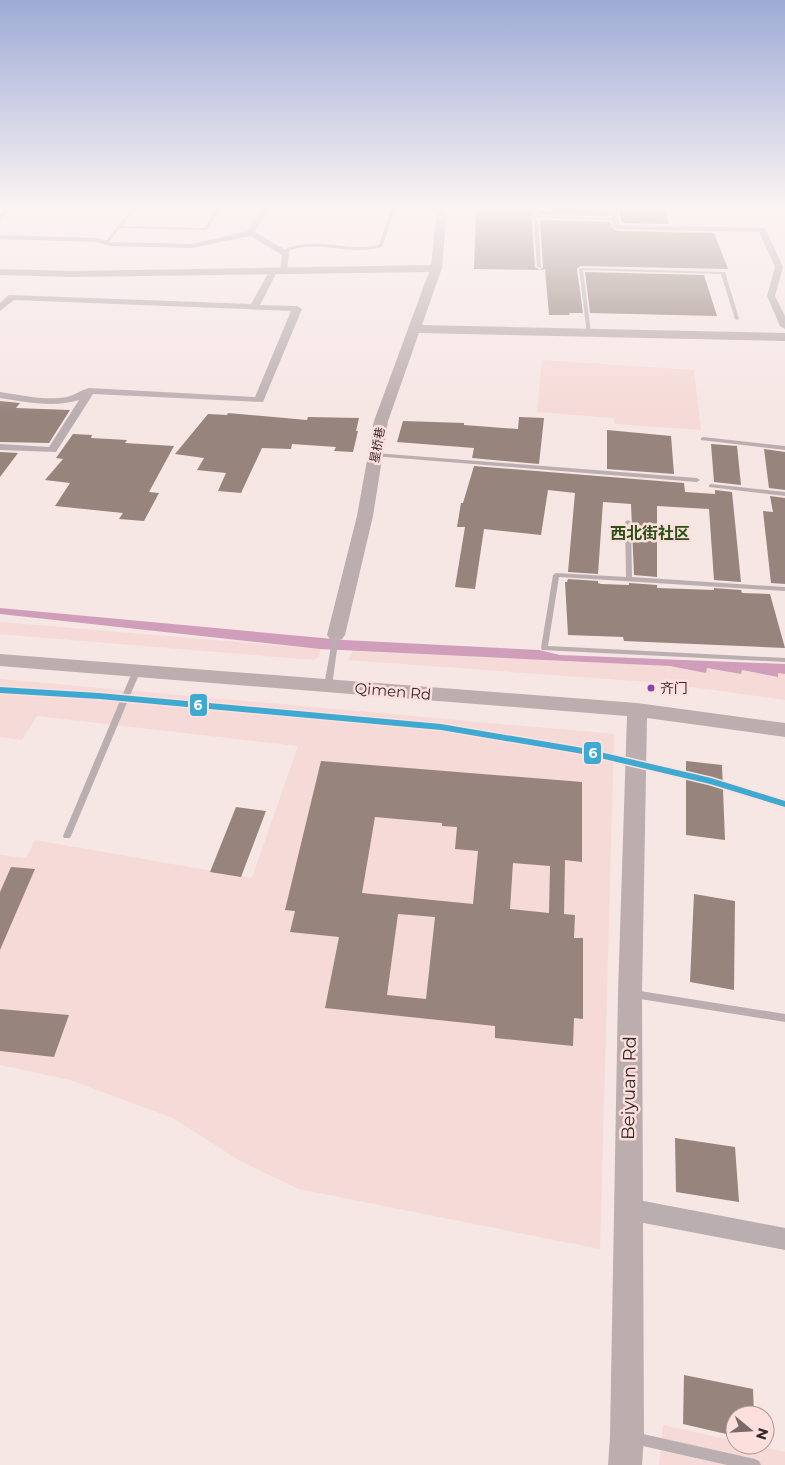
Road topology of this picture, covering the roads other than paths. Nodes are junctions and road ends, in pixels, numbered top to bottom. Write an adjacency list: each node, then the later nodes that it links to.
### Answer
1 (274, 277): 7 (street)
2 (433, 277): 10 (street, 星桥巷)
3 (582, 277): 11 (lane)
4 (724, 277): 8 (lane)
5 (776, 277): 9 (street)
6 (0, 308): 7 (street)
7 (254, 308): 13 (street)
8 (737, 319)
9 (785, 326)
10 (414, 329): 11 (street); 18 (street, 星桥巷)
11 (589, 333): 12 (street)
12 (785, 337)
13 (89, 391): 14 (street); 16 (street)
14 (0, 395)
15 (703, 439): 17 (lane)
16 (0, 447)
17 (785, 448)
18 (375, 455): 19 (lane); 25 (street, 星桥巷)
19 (696, 480)
20 (711, 486): 21 (lane)
21 (785, 494)
22 (628, 522): 23 (lane)
23 (629, 580): 24 (lane); 27 (lane)
24 (785, 589)
25 (336, 635): 29 (lane, 星桥巷)
26 (0, 660): 28 (street, Qimen Rd)
27 (785, 660)
28 (136, 672): 29 (street, Qimen Rd); 32 (lane)
29 (328, 686): 30 (street, Qimen Rd)
30 (637, 710): 31 (street, Qimen Rd); 33 (street, Beiyuan Rd)
31 (785, 730)
32 (67, 836)
33 (630, 993): 34 (lane); 35 (street, Beiyuan Rd)
34 (785, 1018)
35 (628, 1208): 36 (street); 37 (street, Beiyuan Rd)
36 (785, 1239)
37 (627, 1437): 38 (street, Beiyuan Rd); 39 (lane)
38 (624, 1465)
39 (755, 1465)

